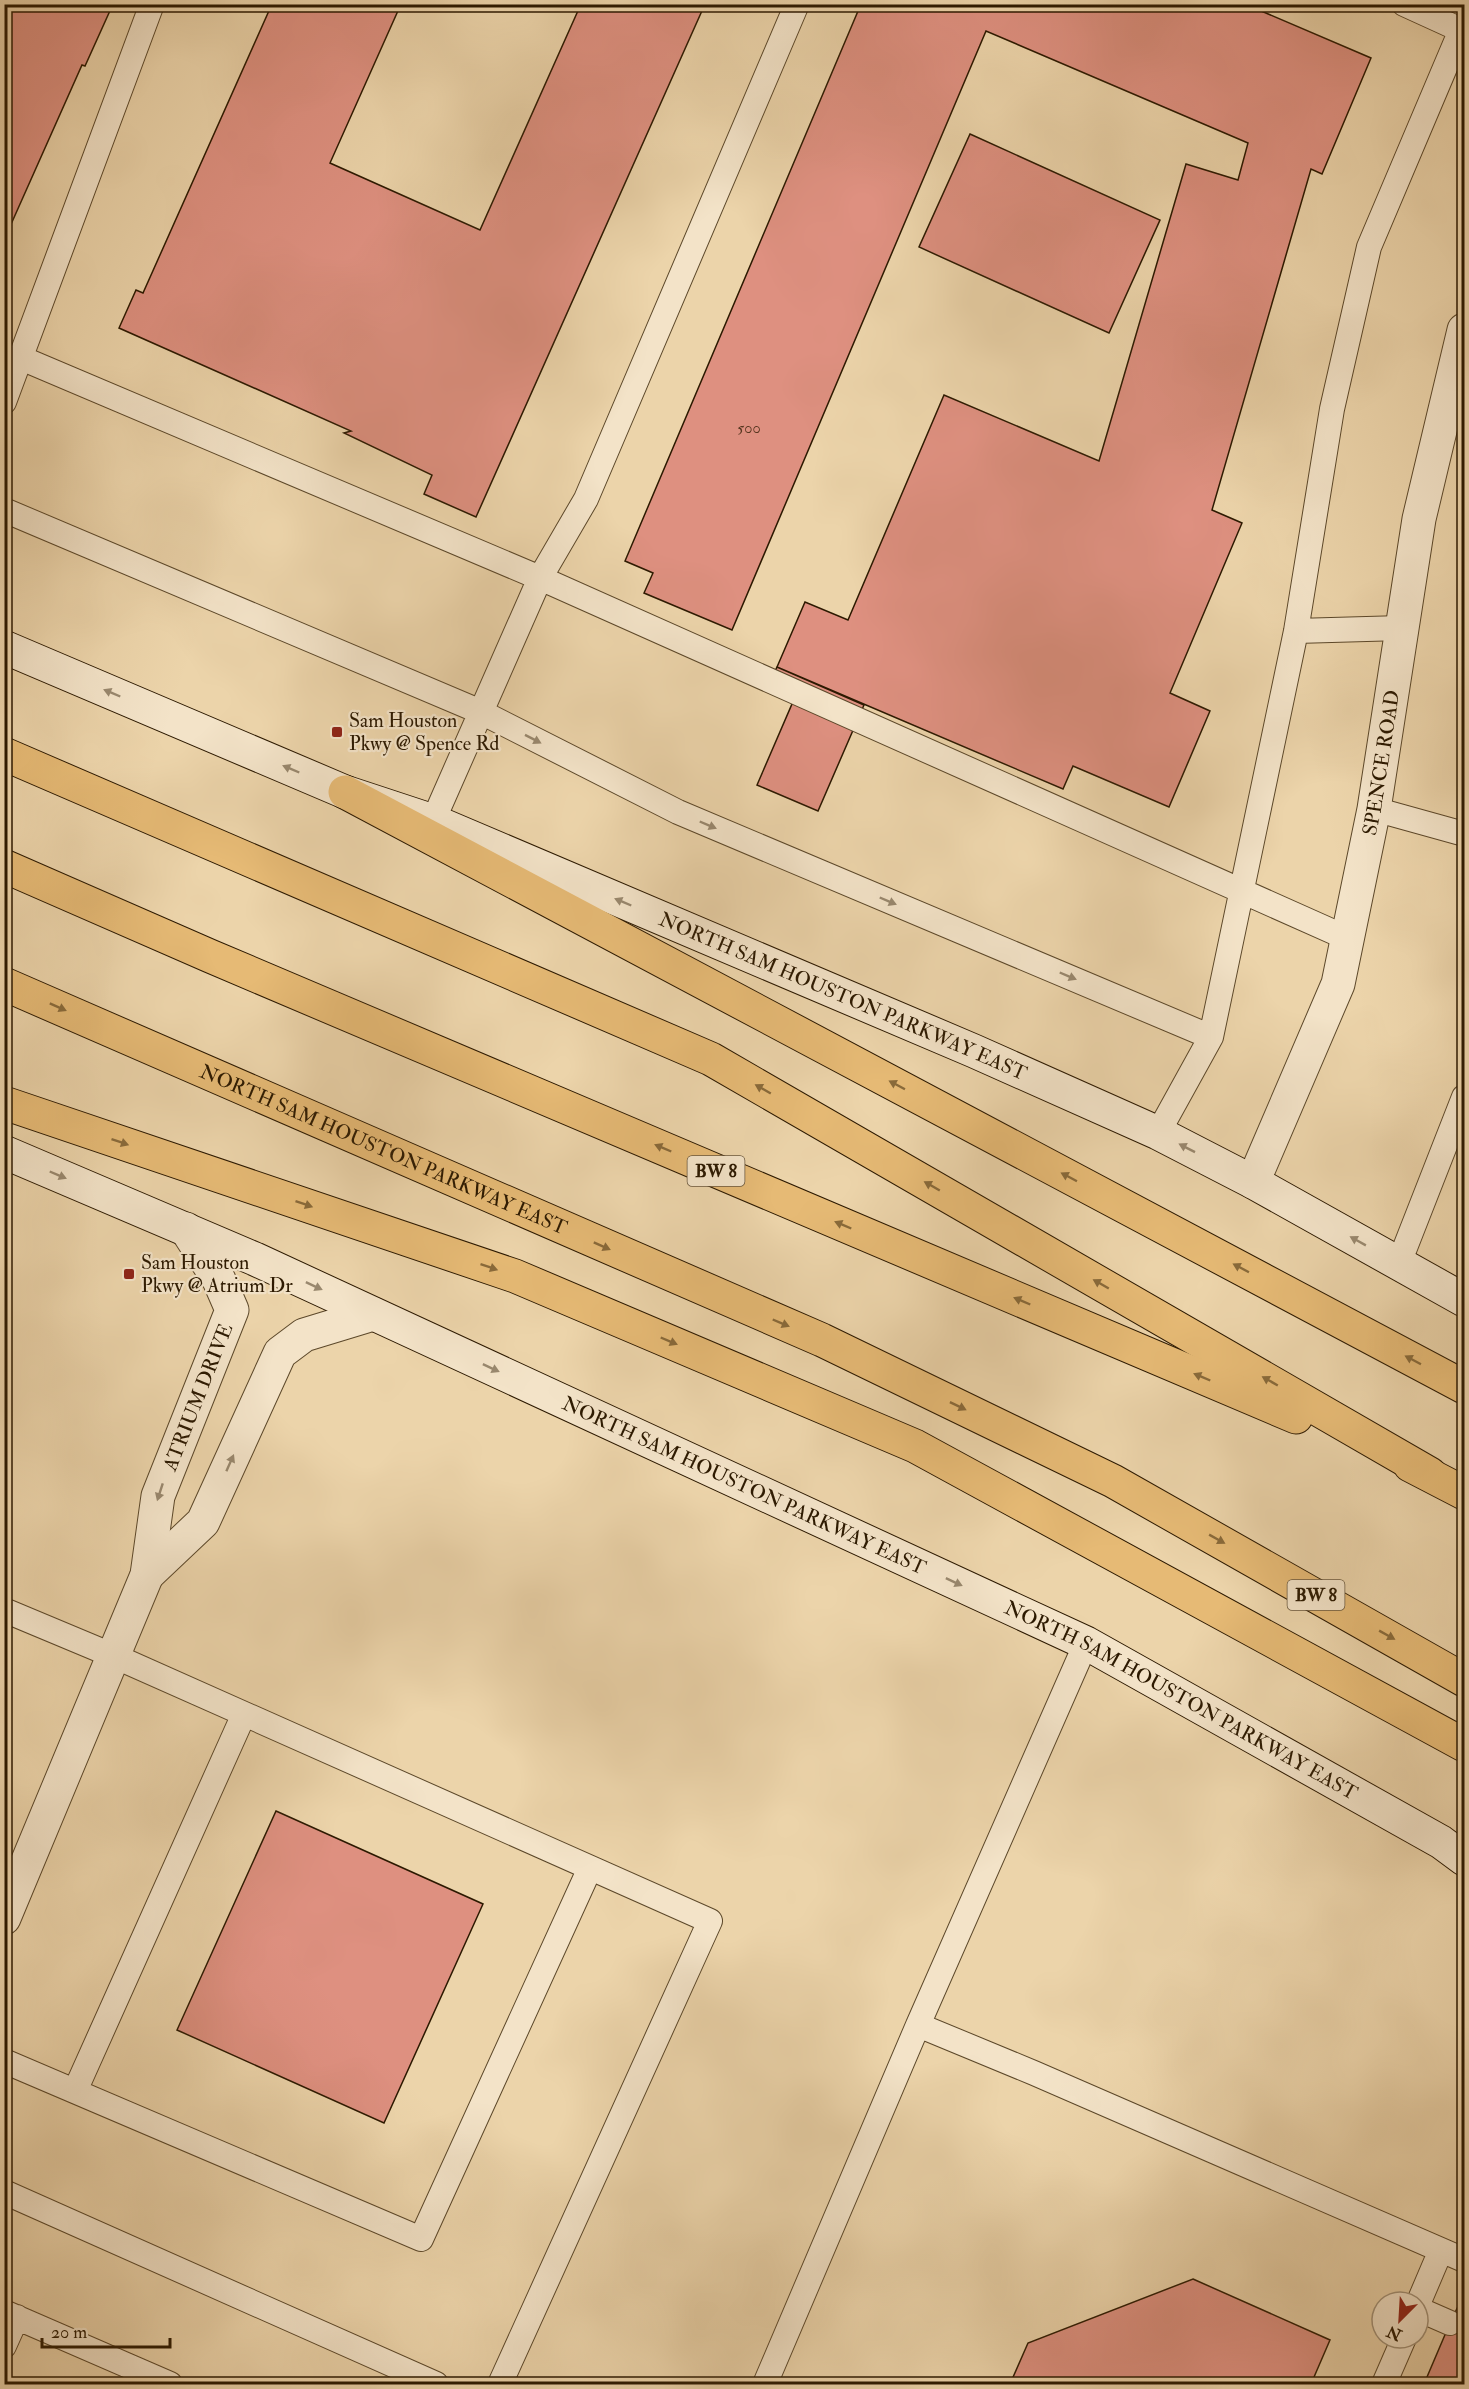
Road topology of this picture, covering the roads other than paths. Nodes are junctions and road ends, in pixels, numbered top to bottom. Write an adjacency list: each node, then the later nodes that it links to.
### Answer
1 (152, 4): 5 (lane)
2 (797, 4): 8 (lane)
3 (1404, 4): 10 (lane)
4 (1464, 334): 9 (main road, SPENCE ROAD)
5 (21, 358): 6 (lane); 8 (lane)
6 (4, 402)
7 (4, 510): 12 (lane)
8 (540, 578): 12 (lane); 19 (lane)
9 (1402, 628): 10 (lane); 15 (main road, SPENCE ROAD)
10 (1296, 631): 19 (lane)
11 (4, 647): 14 (main road, NORTH SAM HOUSTON PARKWAY EAST, one-way to 11)
12 (481, 712): 16 (lane); 22 (lane, one-way to 22)
13 (4, 754): 33 (highway, one-way to 13)
14 (345, 792): 16 (main road, NORTH SAM HOUSTON PARKWAY EAST); 32 (highway, one-way to 14)
15 (1374, 809): 17 (lane); 20 (main road, SPENCE ROAD)
16 (433, 821): 25 (main road, NORTH SAM HOUSTON PARKWAY EAST, one-way to 16)
17 (1464, 834)
18 (4, 866): 33 (highway, BW 8, one-way to 18)
19 (1241, 890): 20 (lane); 22 (lane)
20 (1347, 938): 27 (main road, SPENCE ROAD)
21 (4, 984): 39 (highway, NORTH SAM HOUSTON PARKWAY EAST / BW 8, one-way to 39)
22 (1211, 1036): 25 (lane)
23 (1464, 1097): 29 (lane)
24 (4, 1103): 41 (highway, one-way to 41)
25 (1158, 1133): 27 (main road, NORTH SAM HOUSTON PARKWAY EAST, one-way to 25)
26 (4, 1152): 28 (main road, NORTH SAM HOUSTON PARKWAY EAST, one-way to 28)
27 (1253, 1182): 29 (main road, NORTH SAM HOUSTON PARKWAY EAST, one-way to 27)
28 (186, 1229): 31 (main road, NORTH SAM HOUSTON PARKWAY EAST, one-way to 31); 35 (main road, ATRIUM DRIVE, one-way to 35)
29 (1399, 1263): 30 (main road, NORTH SAM HOUSTON PARKWAY EAST)
30 (1464, 1300)
31 (373, 1314): 35 (main road, ATRIUM DRIVE, one-way to 31); 37 (main road, NORTH SAM HOUSTON PARKWAY EAST, one-way to 37)
32 (1464, 1388)
33 (1430, 1474): 34 (highway, BW 8)
34 (1464, 1493)
35 (147, 1575): 38 (main road, ATRIUM DRIVE)
36 (4, 1610): 38 (lane)
37 (1086, 1643): 42 (main road, NORTH SAM HOUSTON PARKWAY EAST); 45 (lane)
38 (114, 1656): 40 (lane); 44 (main road, ATRIUM DRIVE)
39 (1464, 1680)
40 (244, 1714): 43 (lane); 47 (lane)
41 (1464, 1745)
42 (1464, 1859)
43 (590, 1868): 47 (lane); 59 (lane)
44 (4, 1918)
45 (918, 2025): 49 (lane); 60 (lane)
46 (4, 2061): 47 (lane)
47 (75, 2091)
48 (4, 2192): 58 (lane)
49 (1441, 2250): 50 (lane); 51 (lane)
50 (1464, 2260)
51 (1424, 2290)
52 (11, 2314): 55 (lane); 57 (lane)
53 (1430, 2315): 54 (lane)
54 (1450, 2324)
55 (4, 2346)
56 (1399, 2350): 61 (lane)
57 (170, 2385)
58 (436, 2385)
59 (500, 2385)
60 (765, 2385)
61 (1384, 2385)

